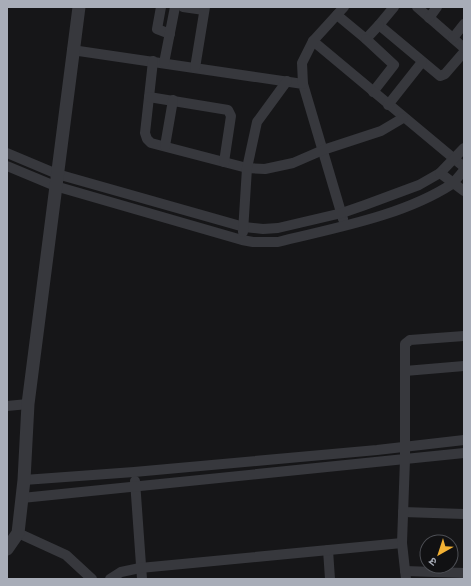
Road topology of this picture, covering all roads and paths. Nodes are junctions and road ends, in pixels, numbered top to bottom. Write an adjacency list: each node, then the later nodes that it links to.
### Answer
1 (79, 7): 19 (street)
2 (161, 7): 14 (street)
3 (175, 7): 14 (street)
4 (182, 7): 9 (street)
5 (344, 7): 10 (street)
6 (394, 7): 13 (street)
7 (417, 7): 11 (street)
8 (437, 7): 11 (street)
9 (204, 8): 24 (street)
10 (337, 15): 16 (street); 17 (street)
11 (429, 18): 15 (street)
12 (464, 24): 15 (street)
13 (379, 25): 16 (street); 22 (street)
14 (170, 34): 23 (street)
15 (453, 38): 18 (street)
16 (366, 39): 27 (street)
17 (313, 41): 26 (street); 27 (street)
18 (464, 48)
19 (72, 50): 21 (street); 42 (street)
20 (464, 52): 22 (street)
21 (153, 61): 23 (street); 28 (street)
22 (422, 62): 30 (street)
23 (164, 63): 24 (street)
24 (195, 68): 25 (street)
25 (288, 81): 26 (street); 39 (street)
26 (303, 84): 34 (street)
27 (373, 92): 30 (street)
28 (149, 97): 29 (street); 32 (street)
29 (173, 100): 32 (street); 37 (street)
30 (388, 105): 31 (street)
31 (403, 118): 34 (street); 36 (street)
32 (165, 146): 37 (street)
33 (464, 148): 36 (street)
34 (323, 150): 39 (street); 45 (street)
35 (7, 153): 42 (street)
36 (453, 160): 40 (street); 41 (street)
37 (224, 162): 39 (street)
38 (7, 166): 42 (street)
39 (247, 168): 47 (street)
40 (464, 169): 43 (street)
41 (440, 173): 43 (street); 45 (street)
42 (56, 180): 47 (street); 48 (street); 52 (street)
43 (453, 183): 44 (street); 46 (street)
44 (464, 191)
45 (342, 213): 46 (street); 47 (street)
46 (345, 226): 48 (street)
47 (244, 227): 48 (street)
48 (242, 240)
49 (464, 336): 51 (street)
50 (464, 366): 51 (street)
51 (404, 371): 55 (street)
52 (28, 404): 53 (street); 59 (street)
53 (7, 406)
54 (464, 440): 55 (street)
55 (404, 447): 57 (street); 58 (street)
56 (464, 453): 57 (street)
57 (405, 459): 60 (street); 62 (street)
58 (134, 472): 59 (street); 60 (street)
59 (24, 480): 61 (street)
60 (135, 486): 61 (street); 68 (street)
61 (22, 498): 64 (street)
62 (403, 512): 63 (street); 65 (street)
63 (464, 514)
64 (18, 533): 66 (street); 71 (street)
65 (402, 542): 67 (street); 70 (street)
66 (7, 549)
67 (328, 550): 68 (street); 74 (street)
68 (140, 568): 72 (street); 73 (street)
69 (464, 574): 70 (street)
70 (406, 575)
71 (92, 579)
72 (110, 579)
73 (142, 579)
74 (330, 579)

